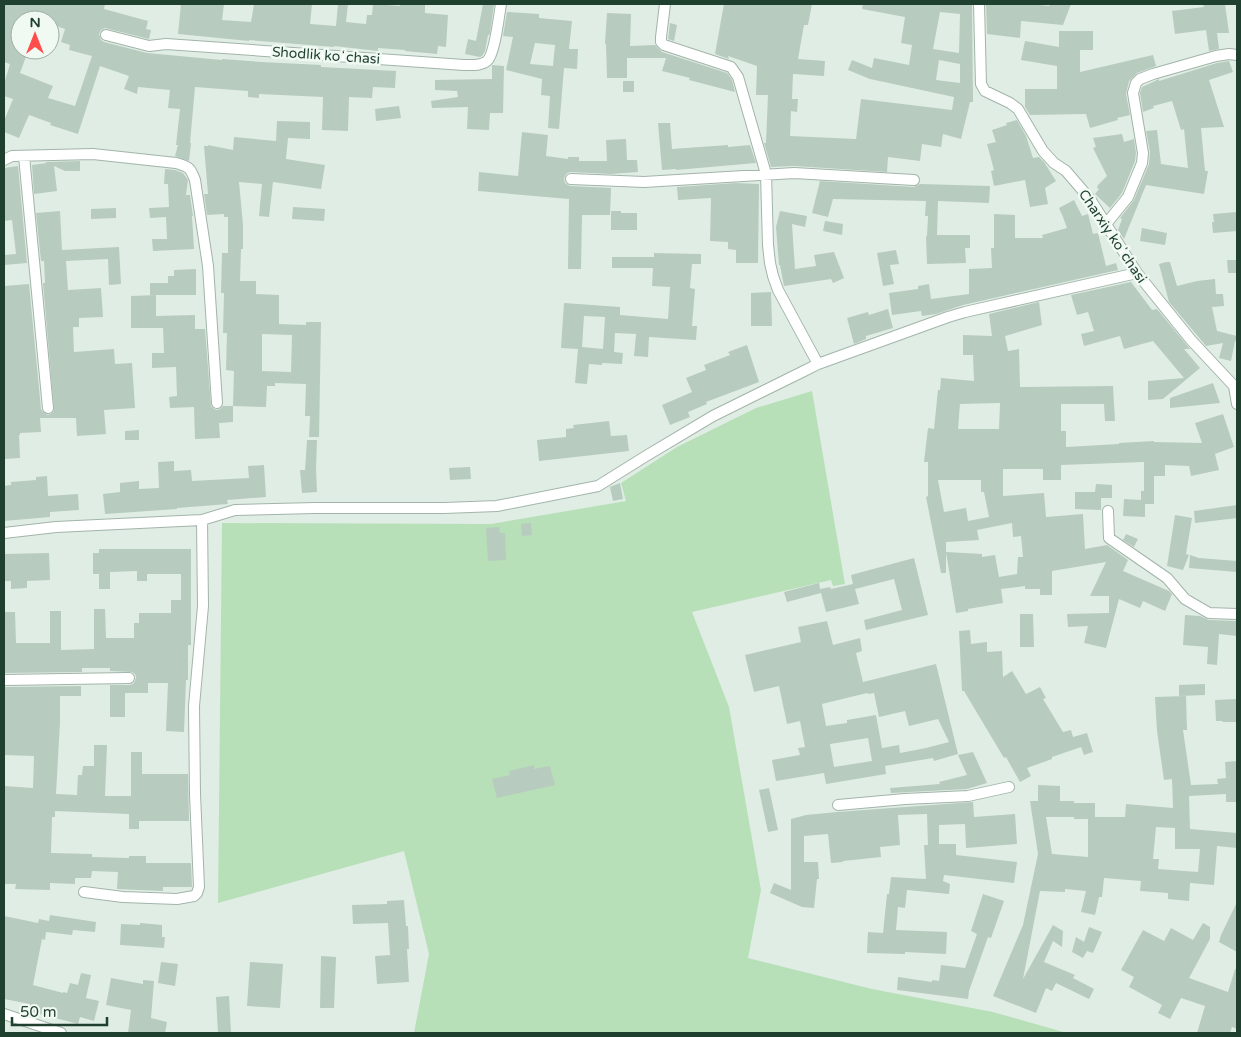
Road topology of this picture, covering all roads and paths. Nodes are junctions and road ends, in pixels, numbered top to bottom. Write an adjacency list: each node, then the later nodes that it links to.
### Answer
1 (500, 4): 4 (street, Shodlik koʻchasi)
2 (665, 4): 8 (street)
3 (979, 4): 11 (street, Charxiy koʻchasi)
4 (106, 35)
5 (1237, 55): 11 (street)
6 (24, 156): 7 (street); 15 (street); 17 (street)
7 (4, 160)
8 (766, 174): 9 (street); 10 (street); 13 (street)
9 (571, 179)
10 (914, 180)
11 (1106, 224): 12 (street, Charxiy koʻchasi)
12 (1137, 273): 13 (street); 14 (street, Charxiy koʻchasi)
13 (818, 364): 19 (street)
14 (1236, 387): 16 (street)
15 (217, 403)
16 (1237, 404)
17 (48, 408)
18 (1108, 511): 21 (street)
19 (202, 520): 20 (street); 26 (street)
20 (4, 533)
21 (1237, 614)
22 (129, 678): 23 (street)
23 (4, 680)
24 (1008, 787): 25 (street)
25 (838, 805)
26 (84, 892)
27 (4, 1014): 28 (street)
28 (61, 1033)

